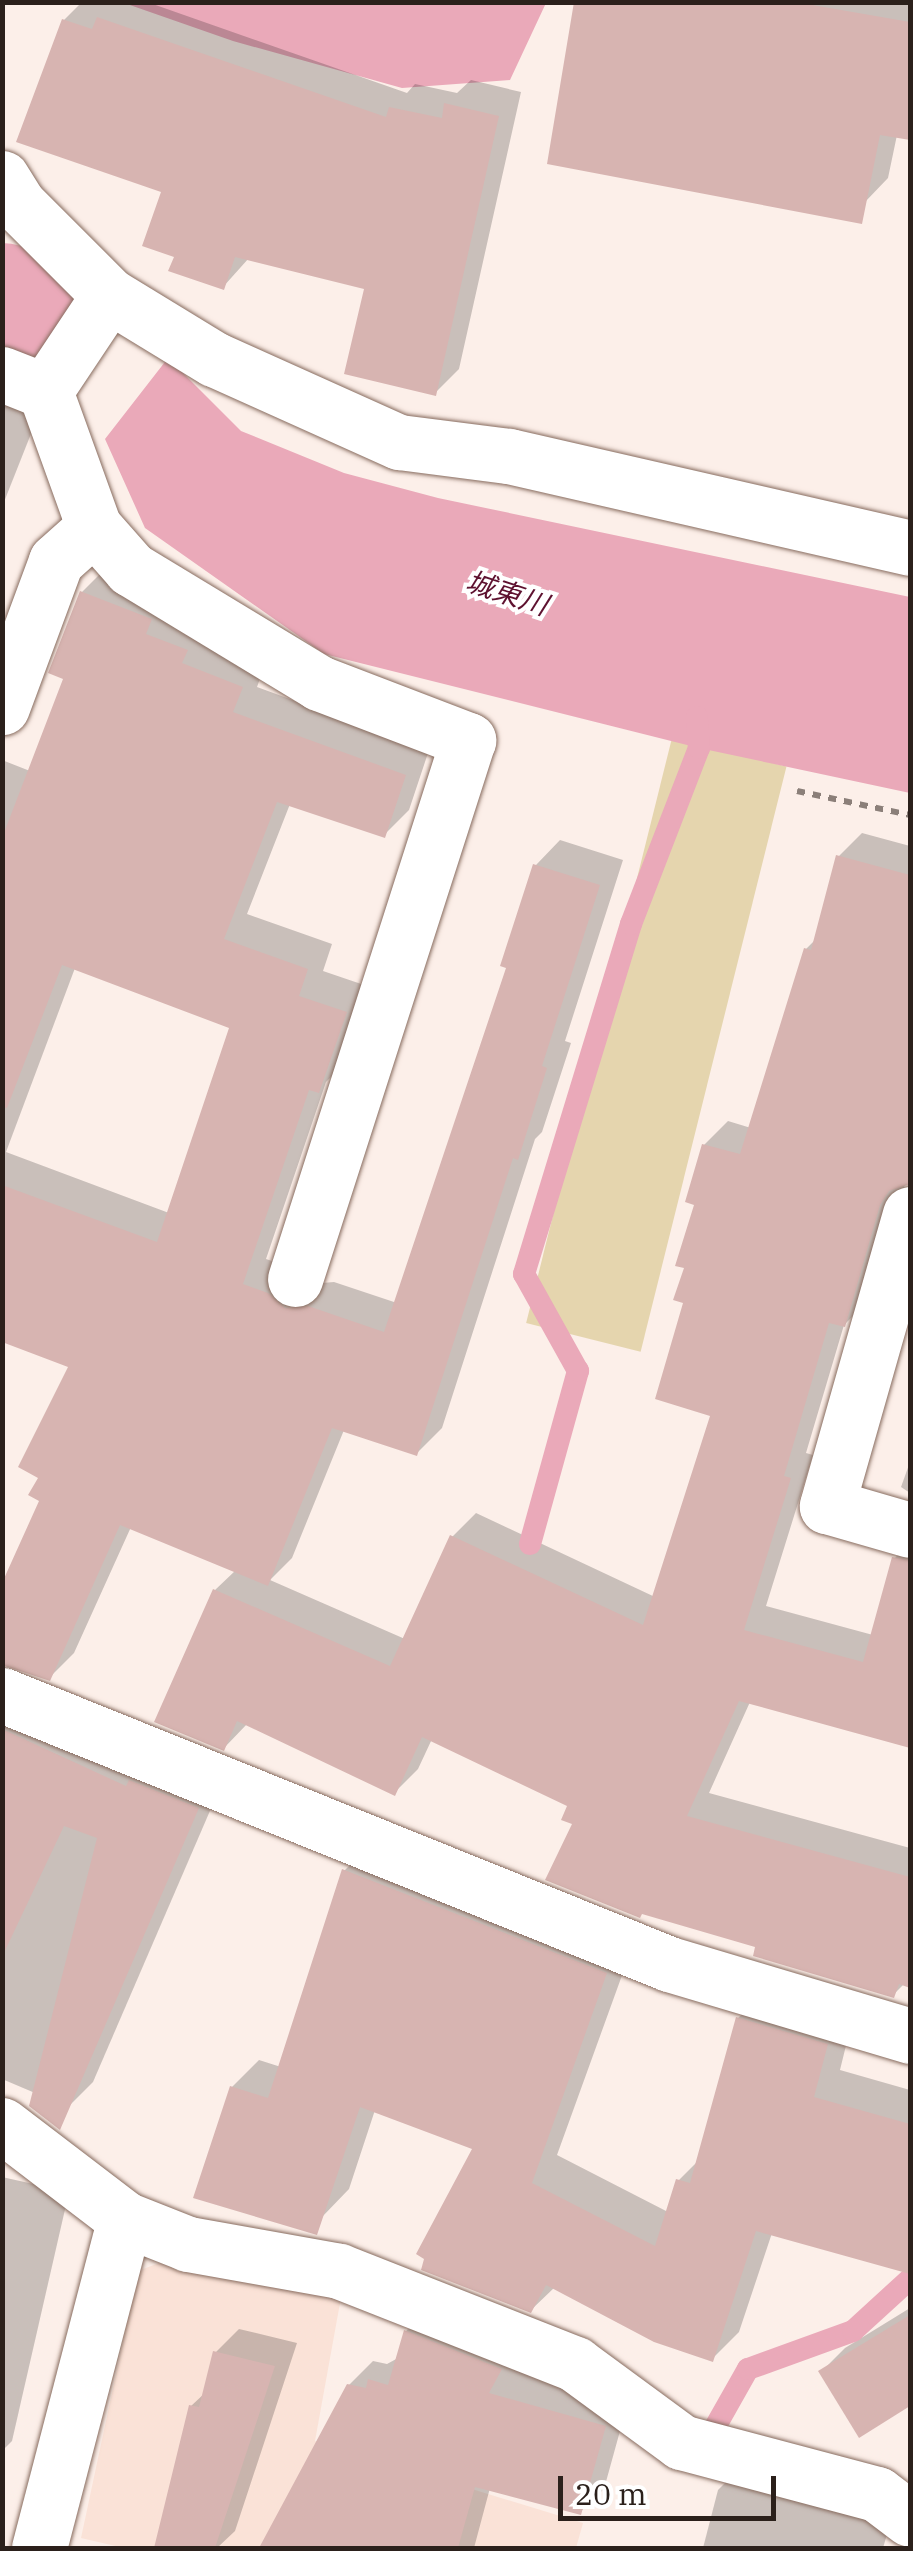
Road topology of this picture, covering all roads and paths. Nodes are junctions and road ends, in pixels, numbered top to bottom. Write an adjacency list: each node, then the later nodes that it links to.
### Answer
1 (2, 178): 2 (street)
2 (109, 294): 3 (street); 5 (street)
3 (24, 382): 4 (street)
4 (94, 527): 6 (street); 10 (street)
5 (910, 548)
6 (2, 707)
7 (797, 791): 8 (path)
8 (910, 814)
9 (910, 1214): 11 (street)
10 (295, 1278)
11 (910, 1530)
12 (2, 1695): 13 (street)
13 (910, 2036)
14 (2, 2124): 15 (street)
15 (125, 2219): 16 (street); 17 (street)
16 (910, 2519)
17 (39, 2548)

